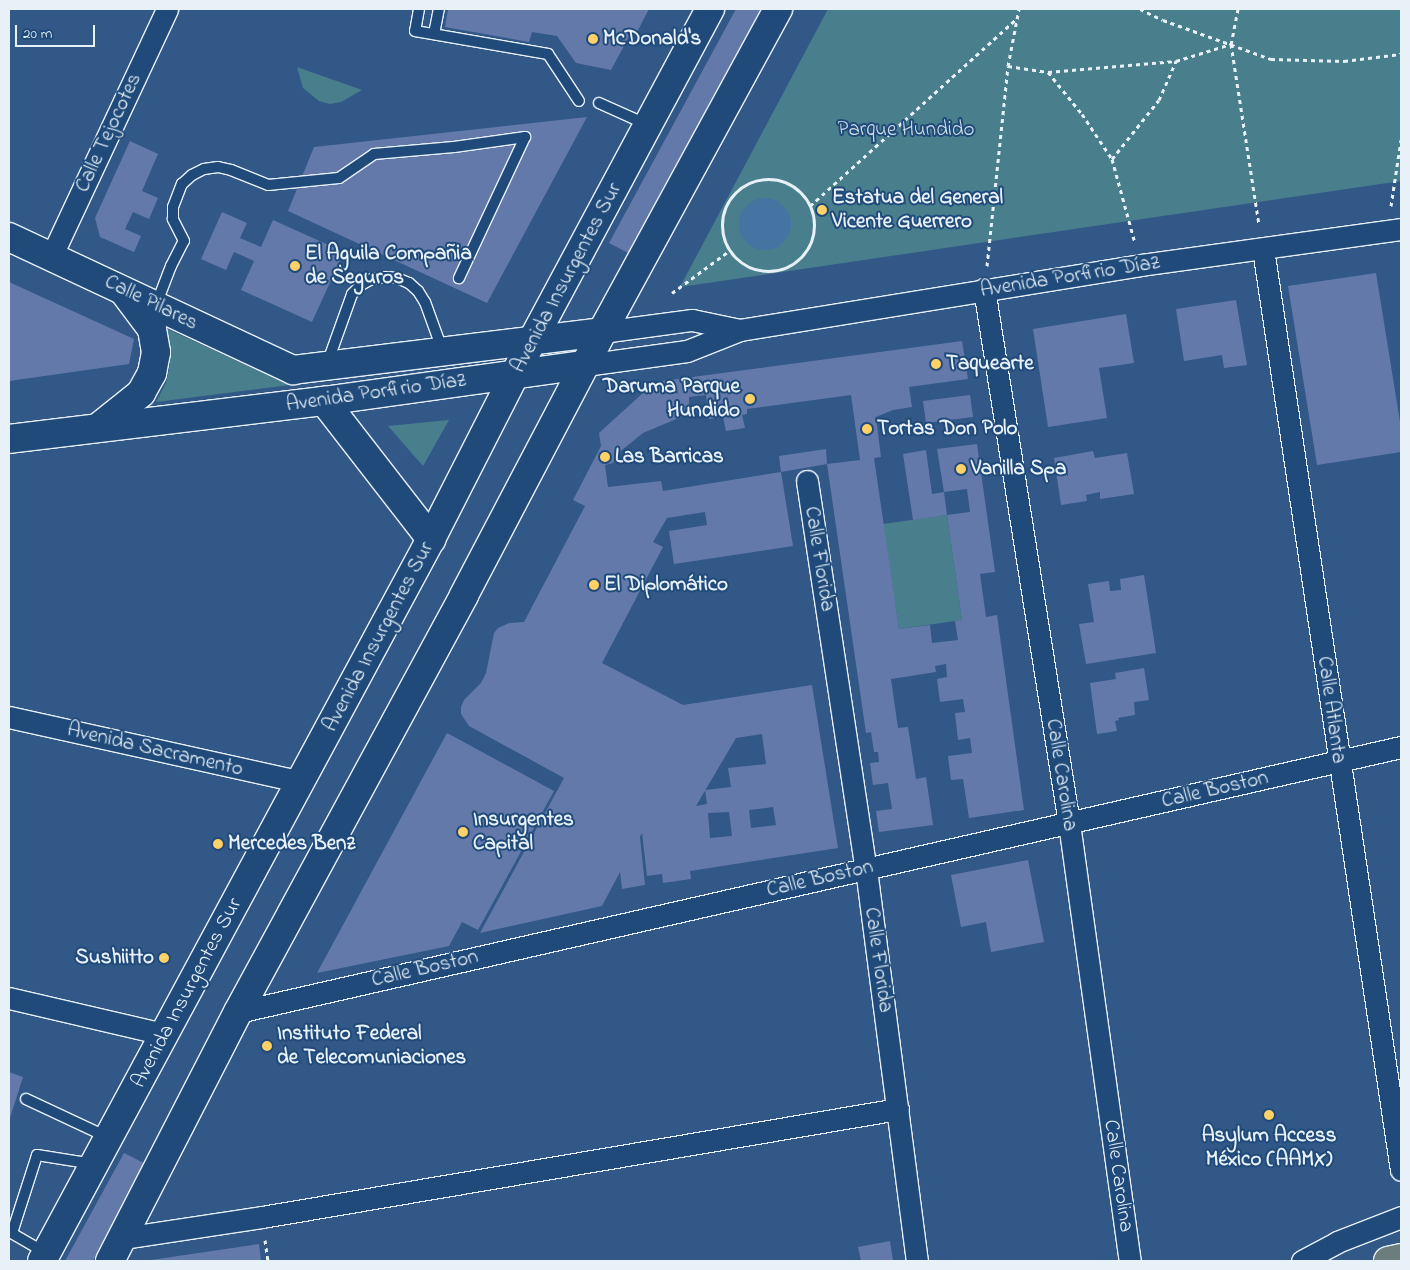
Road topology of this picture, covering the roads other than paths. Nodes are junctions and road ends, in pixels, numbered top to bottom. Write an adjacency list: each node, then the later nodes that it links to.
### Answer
1 (167, 9): 13 (street, Calle Tejocotes)
2 (420, 9): 6 (lane)
3 (439, 9): 6 (lane)
4 (710, 9): 9 (main road, Avenida Insurgentes Sur)
5 (778, 9): 19 (main road)
6 (434, 34): 7 (lane)
7 (579, 100)
8 (599, 103): 9 (lane)
9 (648, 125): 20 (main road, Avenida Insurgentes Sur)
10 (1394, 230): 12 (street, Avenida Porfirio Díaz)
11 (9, 237): 13 (main road, Calle Pilares)
12 (1263, 249): 16 (street, Avenida Porfirio Díaz); 33 (street, Calle Atlanta)
13 (51, 257): 15 (main road, Calle Pilares)
14 (459, 278): 17 (lane)
15 (121, 288): 17 (main road, Calle Pilares); 27 (main road)
16 (984, 290): 18 (street, Avenida Porfirio Díaz); 35 (street, Calle Carolina)
17 (156, 306): 24 (main road, Calle Pilares)
18 (740, 330): 19 (street, Avenida Porfirio Díaz); 22 (street, Avenida Porfirio Díaz)
19 (602, 332): 20 (main road, Avenida Porfirio Díaz); 22 (main road)
20 (532, 341): 21 (main road, Avenida Porfirio Díaz); 25 (main road, Avenida Insurgentes Sur)
21 (443, 352): 23 (main road, Avenida Porfirio Díaz); 23 (lane)
22 (585, 365): 25 (main road, Avenida Porfirio Díaz); 38 (main road)
23 (326, 367): 24 (main road, Avenida Porfirio Díaz)
24 (293, 370)
25 (515, 375): 26 (main road, Avenida Porfirio Díaz); 30 (main road, Avenida Insurgentes Sur)
26 (324, 401): 27 (main road, Avenida Porfirio Díaz); 30 (main road)
27 (100, 426): 28 (main road, Avenida Porfirio Díaz)
28 (9, 439)
29 (807, 481): 36 (street, Calle Florida)
30 (431, 539): 34 (main road, Avenida Insurgentes Sur)
31 (9, 717): 34 (street, Avenida Sacramento)
32 (1401, 747): 33 (street, Calle Boston)
33 (1338, 761): 35 (street, Calle Boston); 44 (street, Calle Atlanta)
34 (301, 782): 39 (main road, Avenida Insurgentes Sur)
35 (1069, 823): 36 (street, Calle Boston); 51 (street, Calle Carolina)
36 (866, 869): 38 (street, Calle Boston); 41 (street, Calle Florida)
37 (9, 998): 39 (street)
38 (238, 1012): 46 (main road)
39 (164, 1034): 42 (main road, Avenida Insurgentes Sur)
40 (26, 1099): 42 (lane)
41 (898, 1109): 46 (street); 50 (street, Calle Florida)
42 (108, 1138): 43 (main road, Avenida Insurgentes Sur)
43 (94, 1164): 47 (main road, Avenida Insurgentes Sur); 47 (lane)
44 (1401, 1170)
45 (1401, 1217): 52 (street)
46 (123, 1238): 49 (main road)
47 (44, 1257)
48 (1401, 1258): 53 (main road)
49 (110, 1261)
50 (917, 1261)
51 (1130, 1261)
52 (1302, 1261)
53 (1388, 1261)

